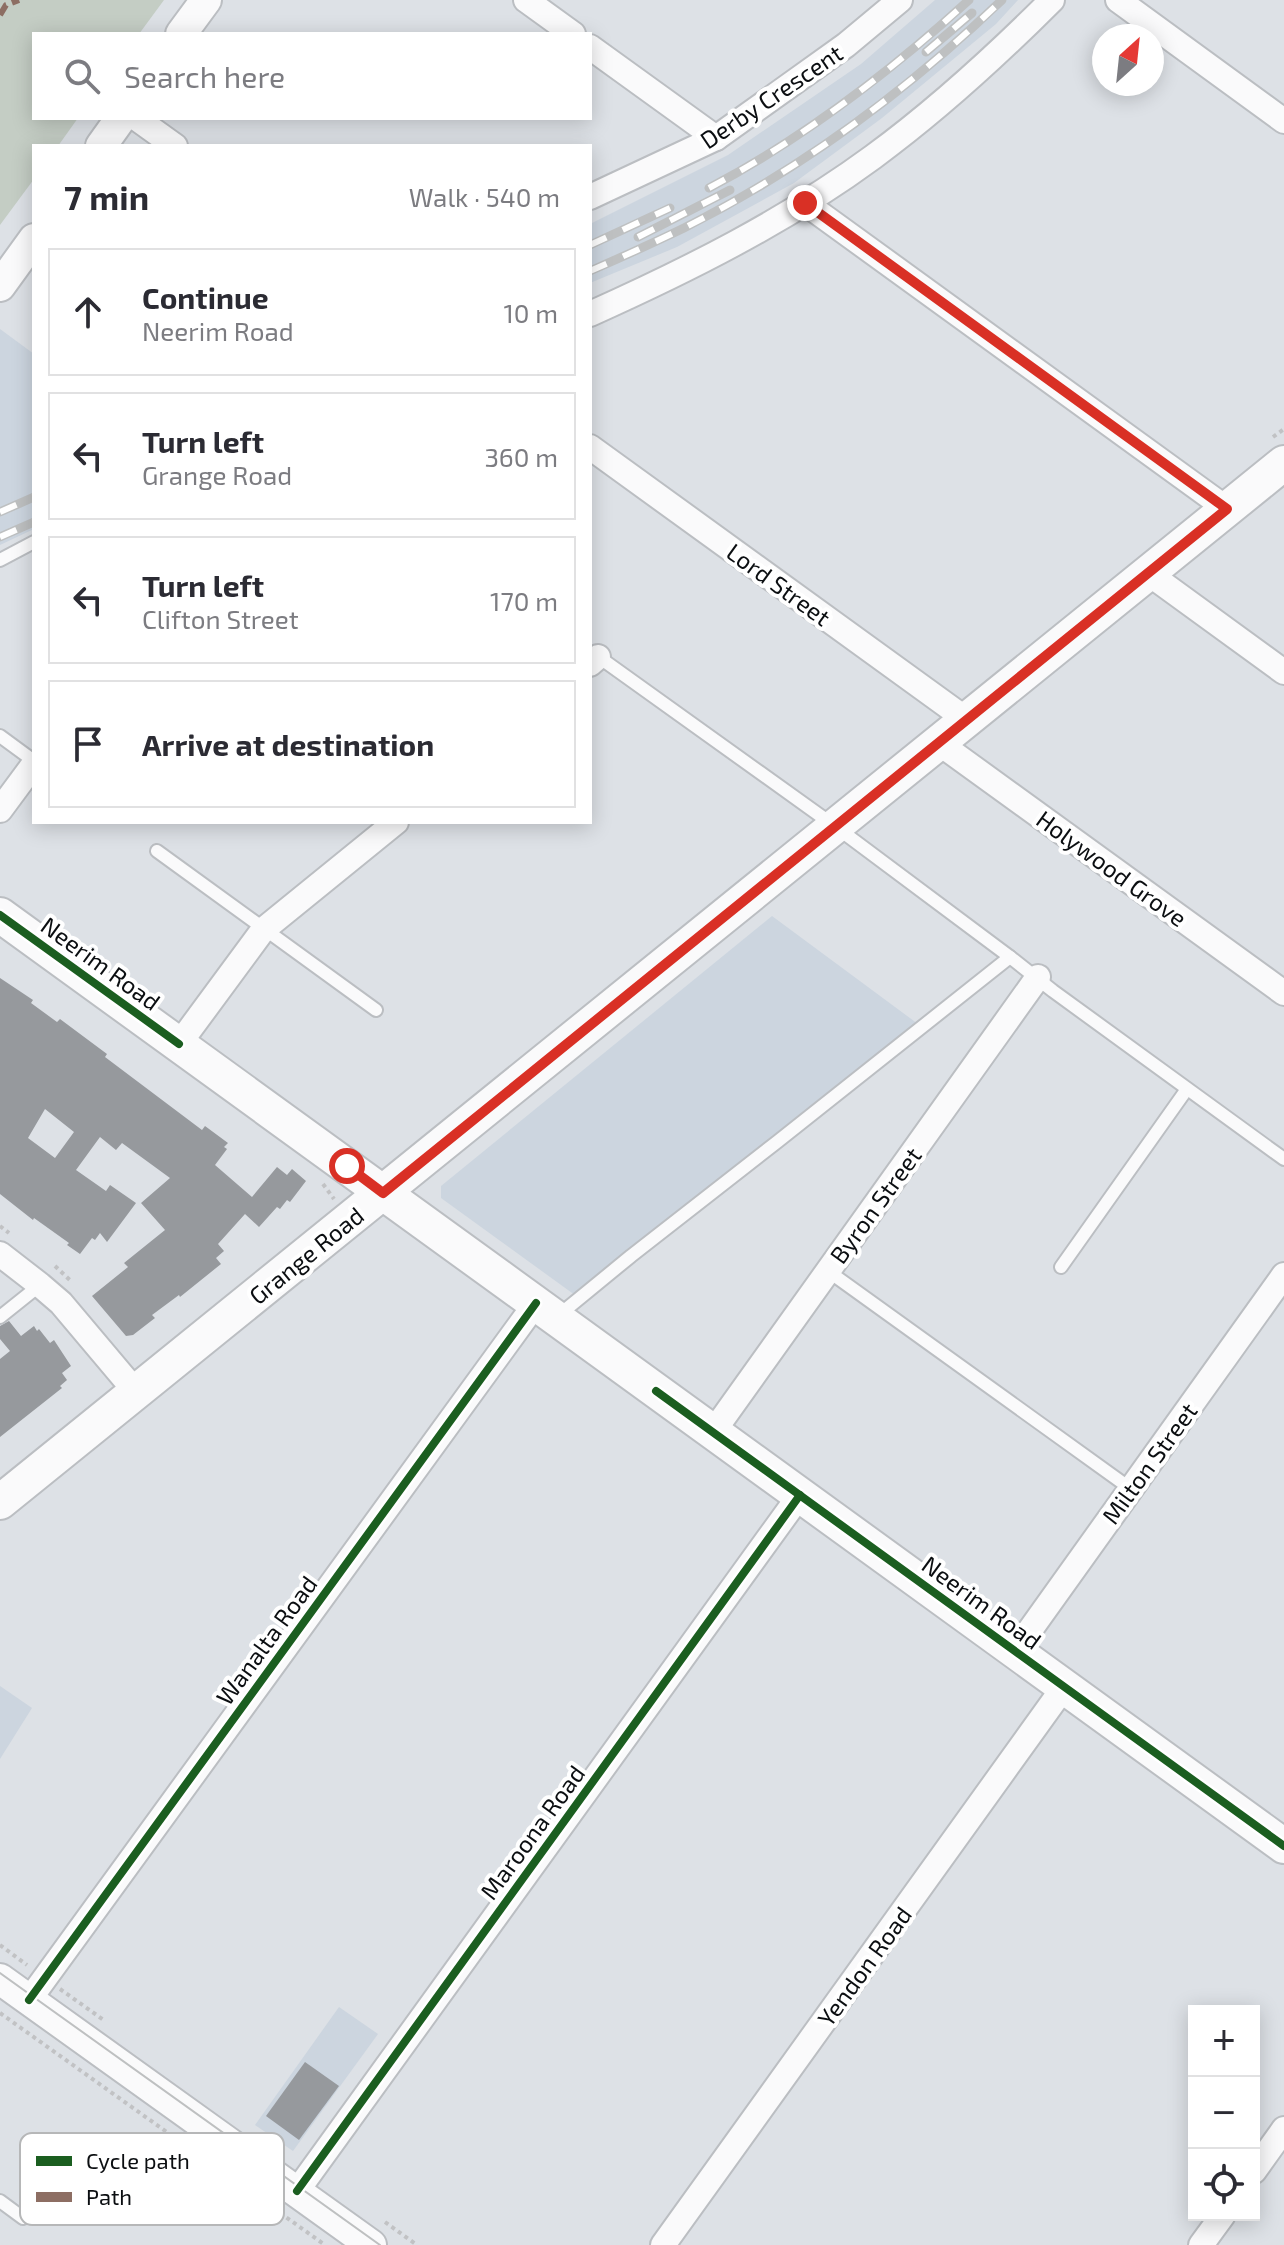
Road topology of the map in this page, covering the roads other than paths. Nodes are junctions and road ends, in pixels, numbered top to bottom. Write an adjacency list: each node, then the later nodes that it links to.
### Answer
1 (206, 0): 6 (street)
2 (526, 0): 7 (street)
3 (900, 0): 12 (street, Derby Crescent)
4 (1052, 0): 16 (street)
5 (1118, 0): 11 (street)
6 (182, 32)
7 (570, 32)
8 (592, 48): 12 (street)
9 (120, 120): 13 (street)
10 (139, 120): 14 (street)
11 (1284, 121)
12 (716, 138): 15 (street, Derby Crescent)
13 (102, 144)
14 (172, 144)
15 (592, 196)
16 (805, 203): 19 (street); 22 (street)
17 (32, 242): 18 (street)
18 (0, 286)
19 (592, 313)
20 (592, 448): 28 (street, Lord Street)
21 (1282, 469): 22 (main road, Grange Road)
22 (1227, 509): 25 (main road, Grange Road)
23 (32, 543): 24 (lane)
24 (0, 560)
25 (1148, 573): 27 (street); 28 (main road, Grange Road)
26 (593, 657): 35 (lane)
27 (1284, 672)
28 (967, 720): 30 (main road, Grange Road)
29 (0, 736): 31 (lane)
30 (939, 743): 35 (main road, Grange Road); 41 (street, Holywood Grove)
31 (32, 760)
32 (32, 765): 33 (street)
33 (0, 810)
34 (394, 824): 38 (street)
35 (836, 827): 39 (lane); 46 (main road, Grange Road)
36 (157, 851): 38 (lane)
37 (0, 915): 43 (main road, Neerim Road)
38 (263, 930): 42 (lane); 43 (street)
39 (1010, 957): 40 (lane); 52 (lane)
40 (1038, 977): 44 (lane); 49 (street, Byron Street)
41 (1284, 993)
42 (376, 1010)
43 (179, 1044): 46 (main road, Neerim Road)
44 (1187, 1089): 45 (lane); 48 (lane)
45 (1284, 1159)
46 (383, 1193): 52 (main road, Neerim Road); 54 (main road, Grange Road)
47 (0, 1254): 51 (street)
48 (1061, 1267)
49 (828, 1271): 55 (street, Byron Street); 56 (lane)
50 (1284, 1275): 56 (street, Milton Street)
51 (40, 1285): 53 (lane); 54 (street)
52 (546, 1311): 55 (main road, Neerim Road); 63 (street, Wanalta Road)
53 (0, 1317)
54 (136, 1392): 58 (main road, Grange Road)
55 (713, 1432): 57 (main road, Neerim Road)
56 (1131, 1489): 59 (street, Milton Street)
57 (800, 1495): 59 (main road, Neerim Road); 68 (street, Maroona Road)
58 (0, 1502)
59 (1015, 1651): 60 (main road, Neerim Road)
60 (1064, 1687): 61 (main road, Neerim Road); 73 (street, Yendon Road)
61 (1284, 1845)
62 (0, 1979): 63 (street)
63 (29, 2000): 65 (street)
64 (1284, 2129): 66 (street)
65 (216, 2133)
66 (1260, 2163)
67 (284, 2182): 68 (street)
68 (297, 2191): 72 (street)
69 (0, 2201): 70 (lane)
70 (20, 2216)
71 (1219, 2221): 74 (street)
72 (371, 2245)
73 (663, 2245)
74 (1201, 2245)

